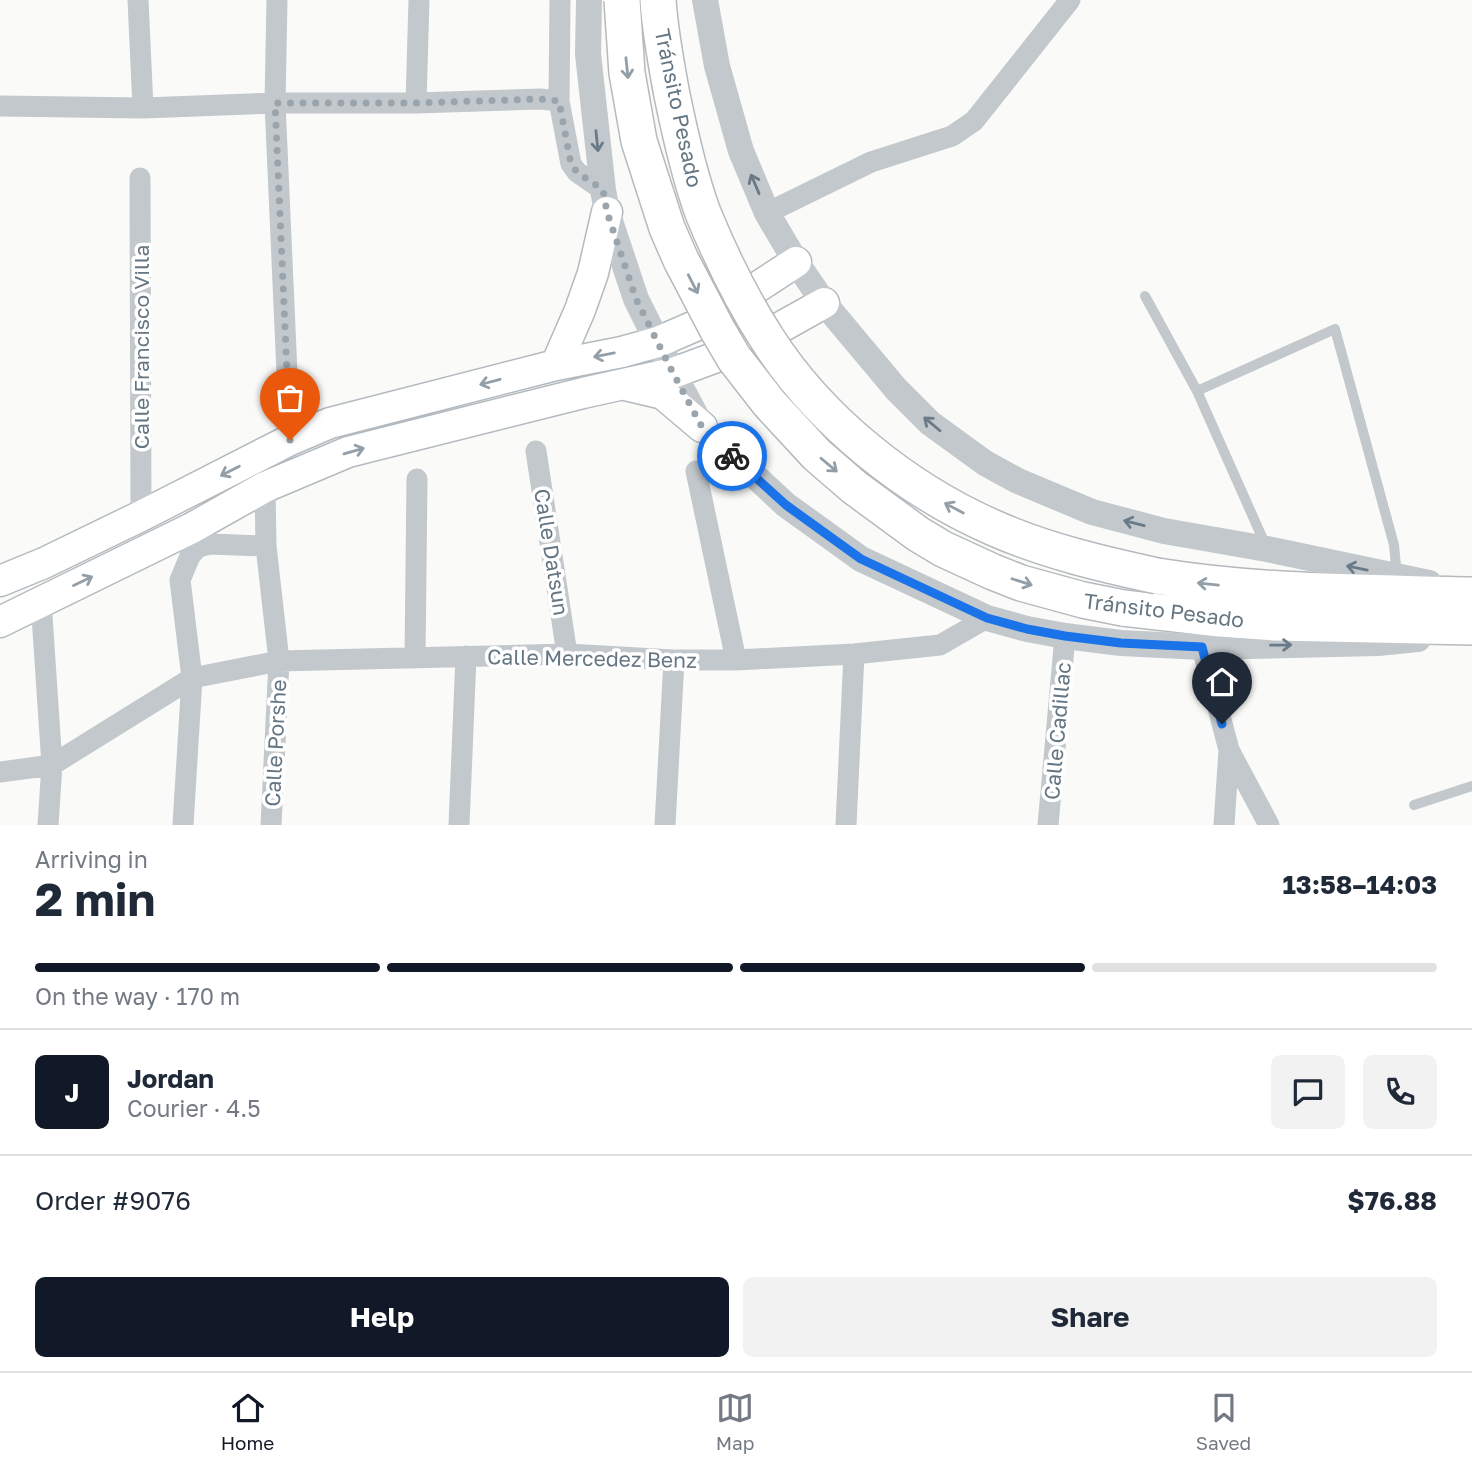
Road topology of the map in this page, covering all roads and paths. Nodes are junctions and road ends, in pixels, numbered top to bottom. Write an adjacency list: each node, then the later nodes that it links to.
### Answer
1 (138, 0): 14 (street)
2 (277, 0): 11 (street)
3 (419, 0): 12 (street)
4 (560, 0): 10 (street)
5 (589, 0): 16 (street, one-way to 16)
6 (622, 0): 42 (main road, Tránsito Pesado, one-way to 42, bridge)
7 (658, 0): 38 (main road, Tránsito Pesado, one-way to 7, bridge)
8 (705, 0): 17 (street, one-way to 8)
9 (1070, 0): 17 (street)
10 (559, 101): 12 (street); 16 (street)
11 (275, 103): 12 (street); 14 (street); 27 (street)
12 (416, 103)
13 (0, 106): 14 (street)
14 (143, 108)
15 (140, 178): 32 (street, Calle Francisco Villa)
16 (605, 201): 21 (street); 22 (main road)
17 (767, 213): 18 (street)
18 (796, 262): 20 (street); 21 (main road)
19 (1145, 296): 24 (lane)
20 (824, 303): 23 (main road); 35 (street, one-way to 20)
21 (658, 342): 22 (main road, one-way to 22); 23 (street)
22 (556, 365): 27 (main road, one-way to 27)
23 (673, 373): 25 (main road); 26 (street)
24 (1197, 391): 35 (lane); 36 (lane)
25 (583, 393): 26 (main road); 31 (main road, one-way to 25)
26 (702, 427): 40 (street)
27 (290, 440): 32 (main road, one-way to 32)
28 (536, 450): 46 (street, Calle Datsun)
29 (696, 471): 51 (street)
30 (418, 479): 49 (street)
31 (265, 487): 33 (main road); 34 (street, Calle Porshe)
32 (141, 516): 37 (main road)
33 (195, 538): 34 (street); 39 (main road, one-way to 33); 53 (street)
34 (266, 546): 52 (street, Calle Porshe)
35 (1267, 549): 36 (street, one-way to 35)
36 (1397, 576): 38 (street)
37 (0, 581)
38 (1472, 594)
39 (41, 601): 41 (main road); 55 (street)
40 (987, 618): 44 (street); 47 (street, Calle Mercedez Benz)
41 (0, 622)
42 (1472, 627)
43 (1472, 634): 45 (street, one-way to 43)
44 (1065, 636): 45 (street); 65 (street, Calle Cadillac)
45 (1202, 647): 54 (street)
46 (567, 654): 48 (street, Calle Mercedez Benz); 50 (street, Calle Mercedez Benz)
47 (854, 654): 51 (street, Calle Mercedez Benz); 64 (street)
48 (466, 656): 49 (street, Calle Mercedez Benz); 62 (street)
49 (415, 657): 52 (street, Calle Mercedez Benz)
50 (674, 660): 51 (street, Calle Mercedez Benz); 63 (street)
51 (736, 660)
52 (279, 661): 53 (street, Calle Mercedez Benz); 61 (street, Calle Porshe)
53 (192, 678): 55 (street); 60 (street)
54 (1229, 750): 66 (street); 67 (street)
55 (52, 765): 56 (street); 59 (street)
56 (0, 772)
57 (1472, 786): 58 (lane)
58 (1414, 805)
59 (48, 825)
60 (183, 825)
61 (271, 825)
62 (459, 825)
63 (665, 825)
64 (846, 825)
65 (1048, 825)
66 (1224, 825)
67 (1269, 825)

